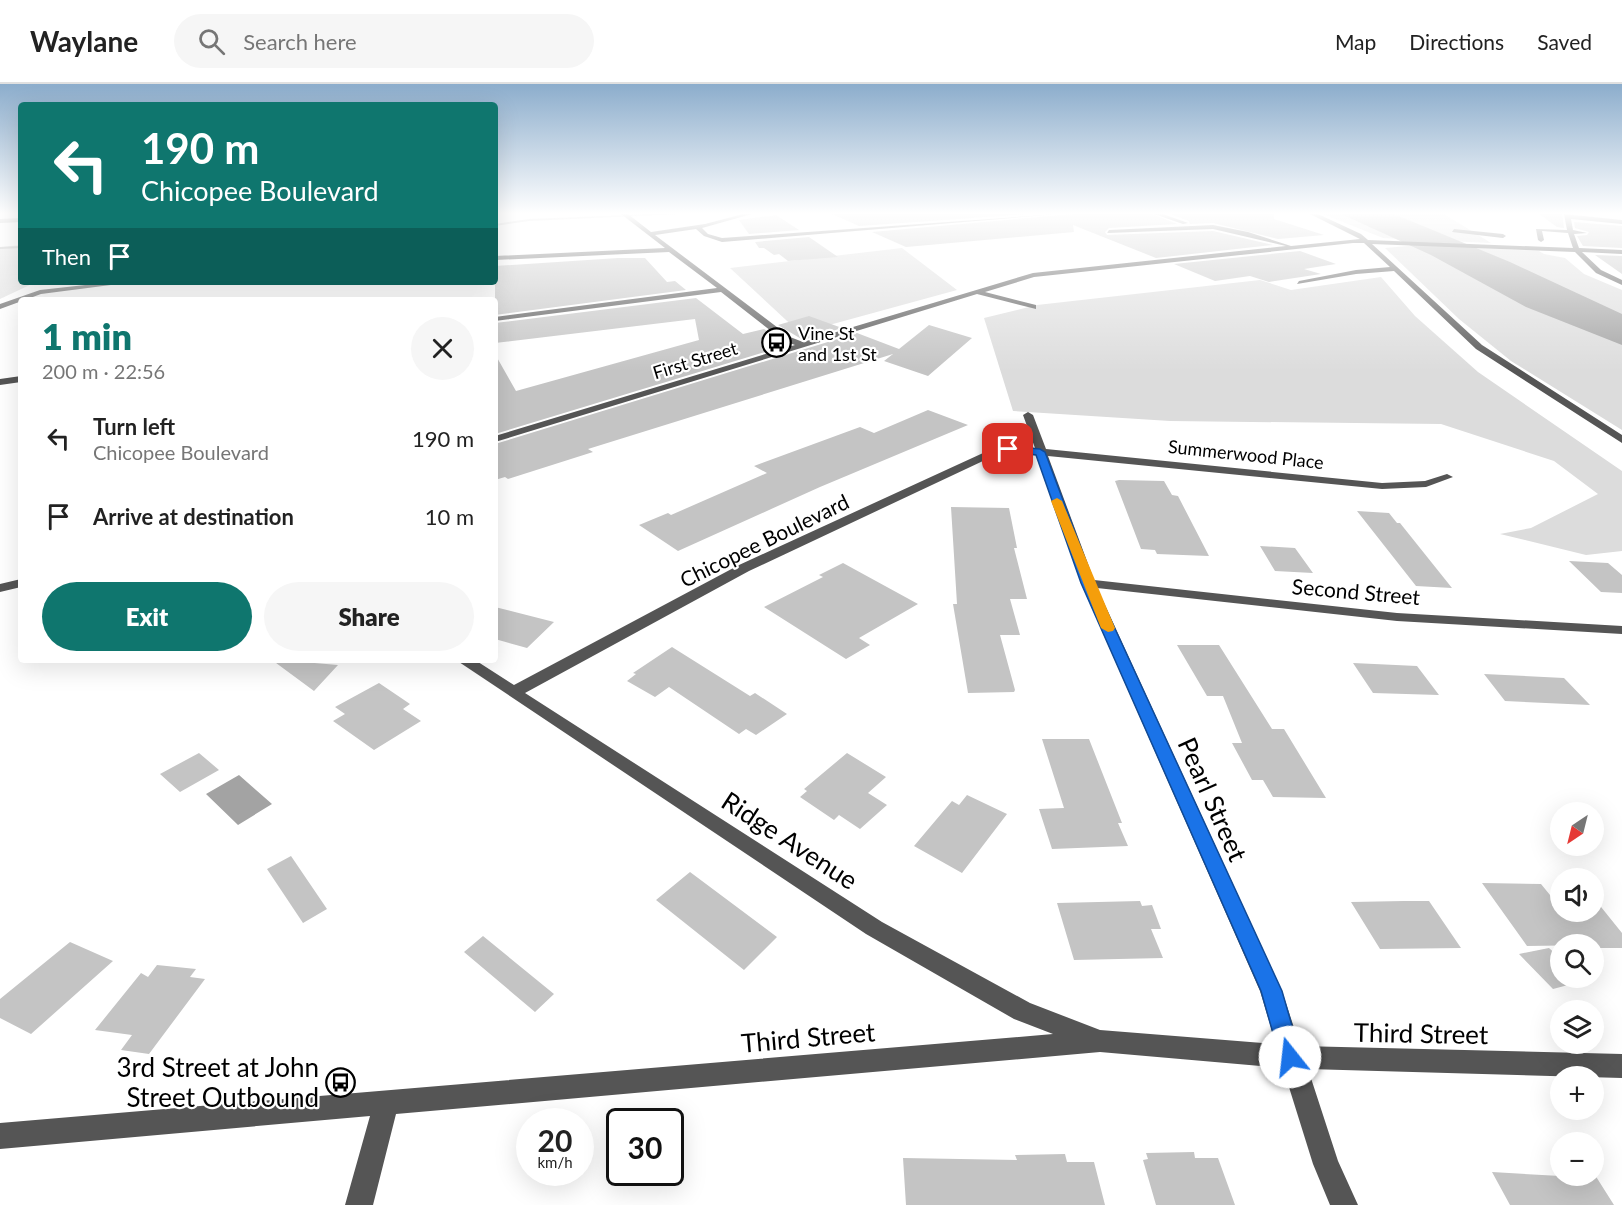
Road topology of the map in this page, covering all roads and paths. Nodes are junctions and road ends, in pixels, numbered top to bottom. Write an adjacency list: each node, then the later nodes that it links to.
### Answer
1 (690, 266): 9 (street)
2 (1111, 266): 10 (street, First Street)
3 (1390, 266): 5 (street)
4 (1593, 266): 7 (street)
5 (1393, 269): 6 (street); 21 (street)
6 (1299, 283)
7 (1622, 283)
8 (98, 285): 11 (street)
9 (721, 290): 15 (street); 16 (street)
10 (976, 292): 13 (street); 16 (street, First Street)
11 (23, 297)
12 (18, 299): 14 (street)
13 (1033, 306)
14 (0, 307)
15 (498, 319)
16 (802, 345): 20 (street, First Street)
17 (18, 379): 18 (street)
18 (0, 382)
19 (1028, 415): 22 (street, Pearl Street)
20 (498, 439)
21 (1622, 440)
22 (1040, 452): 23 (street, Summerwood Place); 24 (street, Pearl Street); 29 (street, Chicopee Boulevard)
23 (1447, 477)
24 (1088, 583): 27 (street, Second Street); 31 (street, Pearl Street)
25 (18, 584): 26 (street)
26 (0, 588)
27 (1622, 630)
28 (469, 663): 29 (street, Ridge Avenue)
29 (514, 692): 30 (street, Ridge Avenue)
30 (1100, 1041): 31 (street, Third Street); 33 (street, Third Street)
31 (1290, 1057): 32 (street, Third Street); 36 (street, Pearl Street)
32 (1622, 1066)
33 (387, 1102): 34 (street, Third Street); 35 (street)
34 (0, 1136)
35 (359, 1205)
36 (1344, 1205)

